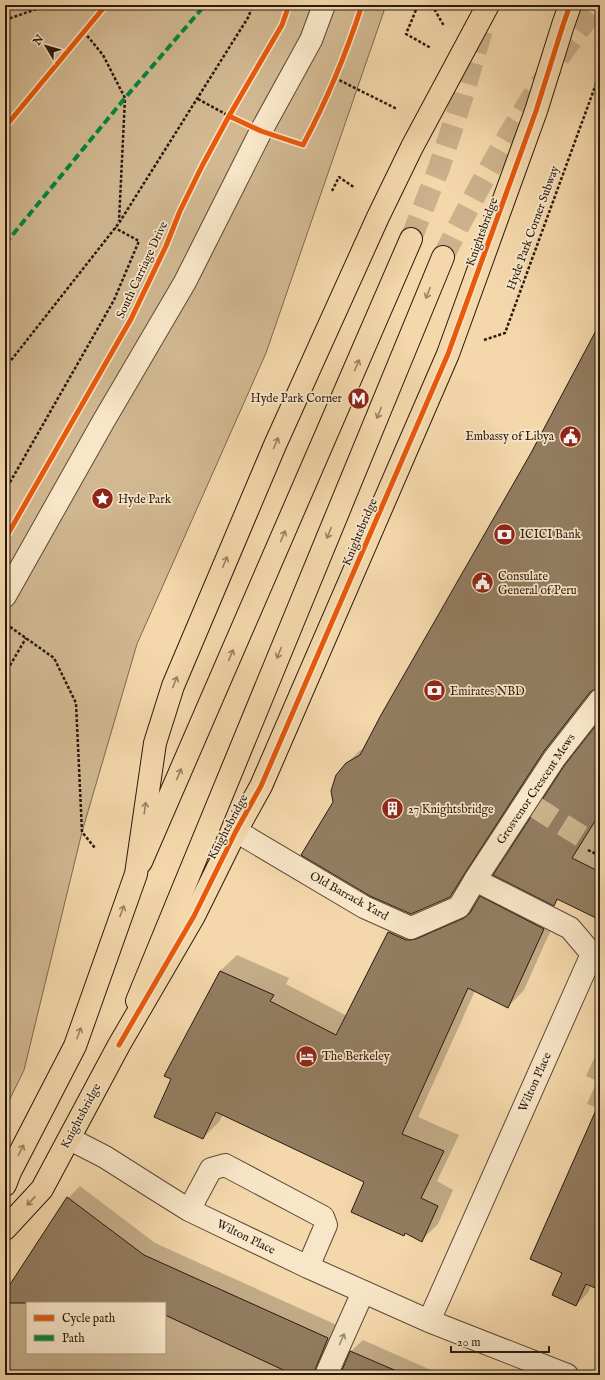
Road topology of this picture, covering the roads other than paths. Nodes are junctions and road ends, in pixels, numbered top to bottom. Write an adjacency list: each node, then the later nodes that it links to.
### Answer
1 (324, 5): 6 (street)
2 (488, 5): 9 (main road, one-way to 2)
3 (570, 5): 8 (main road, Knightsbridge)
4 (411, 239): 9 (main road, one-way to 4)
5 (443, 257): 11 (main road, one-way to 11)
6 (5, 596)
7 (600, 700): 10 (street, Grosvenor Crescent Mews)
8 (236, 831): 10 (street, Old Barrack Yard); 11 (main road, Knightsbridge)
9 (136, 874): 13 (main road, one-way to 9)
10 (475, 880): 18 (street, Wilton Place)
11 (119, 1045): 12 (main road, Knightsbridge)
12 (70, 1138): 14 (street, Wilton Place); 15 (main road, Knightsbridge, one-way to 15)
13 (5, 1185)
14 (189, 1210): 16 (street, Wilton Place); 16 (street)
15 (5, 1229)
16 (308, 1267): 17 (street, Wilton Place)
17 (363, 1292): 18 (street, Wilton Place); 19 (street, one-way to 17)
18 (429, 1321): 20 (street, Wilton Place)
19 (326, 1375)
20 (567, 1375)

